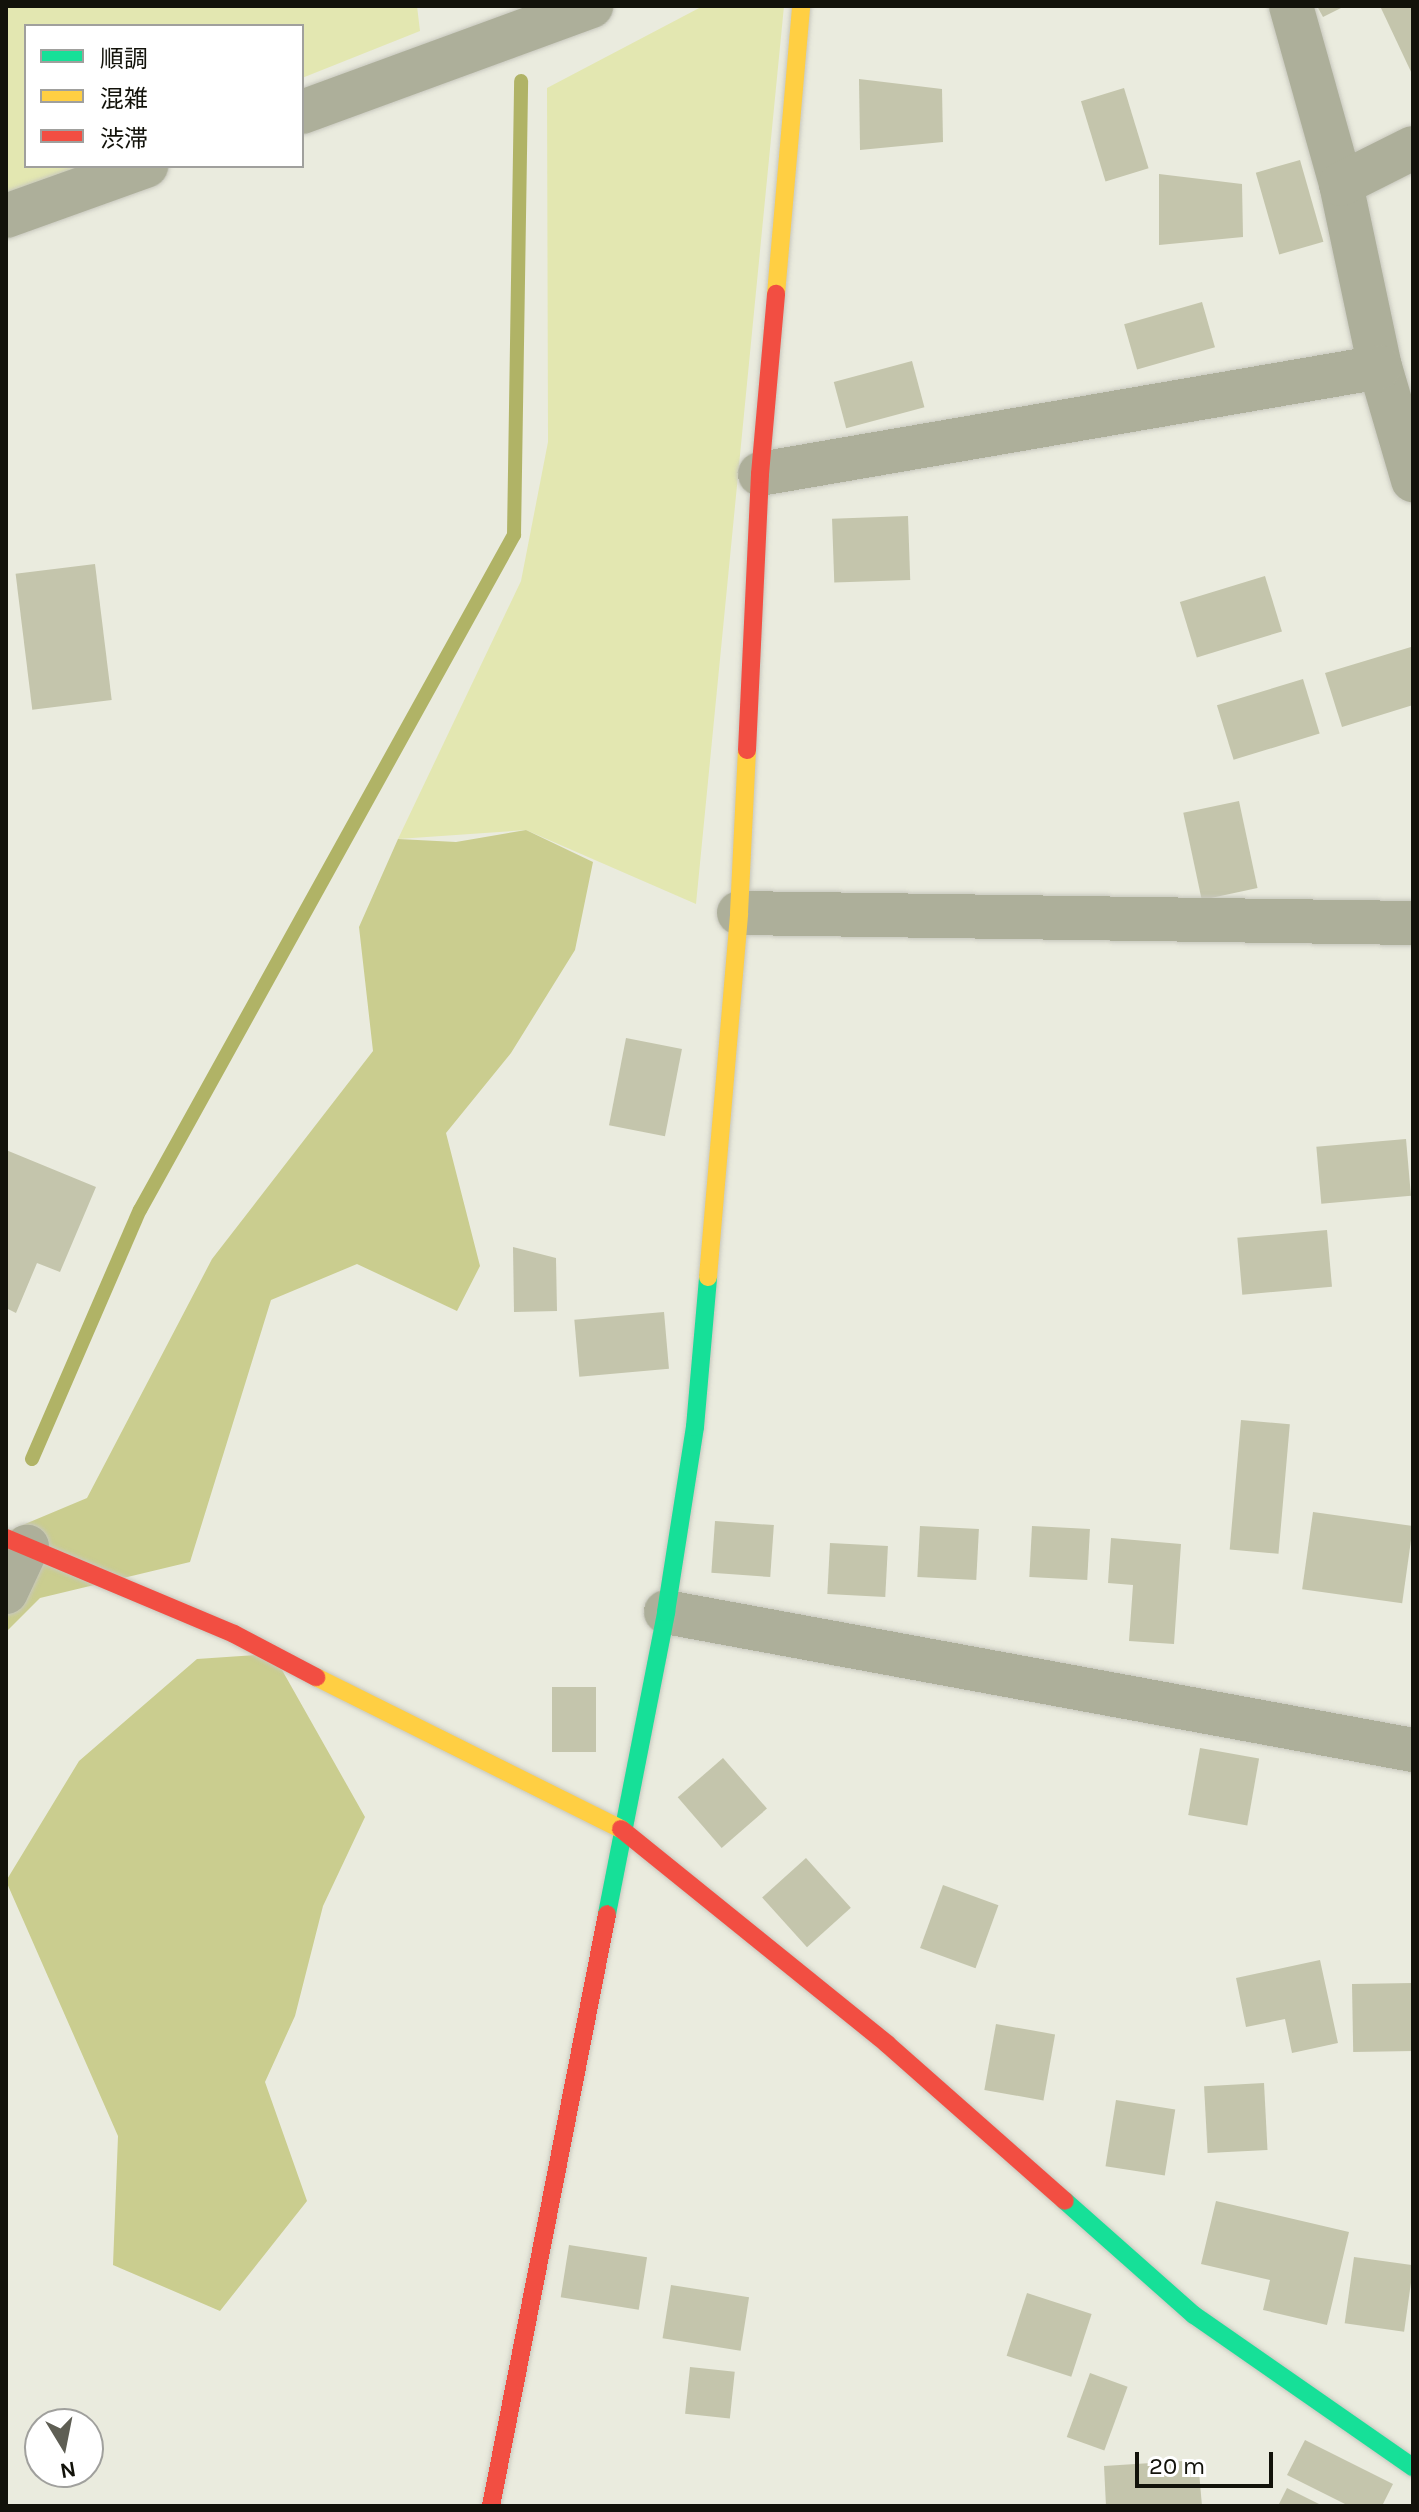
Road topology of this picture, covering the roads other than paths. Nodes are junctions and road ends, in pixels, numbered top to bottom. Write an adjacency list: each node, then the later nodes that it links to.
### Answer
1 (591, 6): 4 (street)
2 (801, 6): 10 (street)
3 (1291, 6): 7 (street)
4 (304, 111)
5 (1413, 148): 7 (street)
6 (140, 168): 8 (street)
7 (1341, 184): 9 (street)
8 (6, 216)
9 (1380, 367): 10 (street); 11 (street)
10 (760, 474): 12 (street)
11 (1413, 480)
12 (739, 913): 13 (street); 16 (street)
13 (1413, 923)
14 (17, 1542): 15 (street); 18 (street)
15 (6, 1592)
16 (666, 1612): 17 (street); 18 (street)
17 (1413, 1750)
18 (624, 1830): 19 (street); 20 (street)
19 (1413, 2467)
20 (491, 2506)

